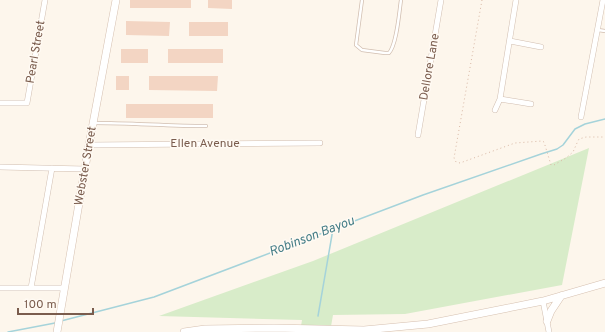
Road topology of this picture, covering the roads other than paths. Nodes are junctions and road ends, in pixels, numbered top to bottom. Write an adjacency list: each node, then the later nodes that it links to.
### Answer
1 (45, 0): 13 (street, Pearl Street)
2 (116, 0): 17 (main road, Webster Street)
3 (362, 0): 4 (lane)
4 (401, 0)
5 (441, 0): 19 (street, Dellore Lane)
6 (516, 0): 10 (street)
7 (603, 0): 8 (street)
8 (597, 30): 9 (lane); 16 (street)
9 (605, 31)
10 (510, 41): 11 (street); 12 (street)
11 (541, 47)
12 (500, 99): 14 (street); 15 (street)
13 (0, 103)
14 (531, 104)
15 (495, 110)
16 (581, 117)
17 (93, 124): 18 (lane); 21 (main road, Webster Street)
18 (206, 126)
19 (418, 135)
20 (320, 143): 21 (street, Ellen Avenue)
21 (89, 145): 24 (main road, Webster Street)
22 (0, 167): 23 (street)
23 (52, 168): 24 (street); 27 (street)
24 (85, 169): 28 (main road, Webster Street)
25 (605, 283): 29 (main road)
26 (0, 288): 27 (street)
27 (31, 288): 28 (street)
28 (64, 288): 34 (main road, Webster Street)
29 (561, 296): 30 (main road); 31 (main road)
30 (543, 301): 31 (street); 33 (main road)
31 (547, 322): 36 (street)
32 (274, 330): 33 (main road); 35 (main road)
33 (370, 331)
34 (57, 332)
35 (184, 332)
36 (549, 332)

